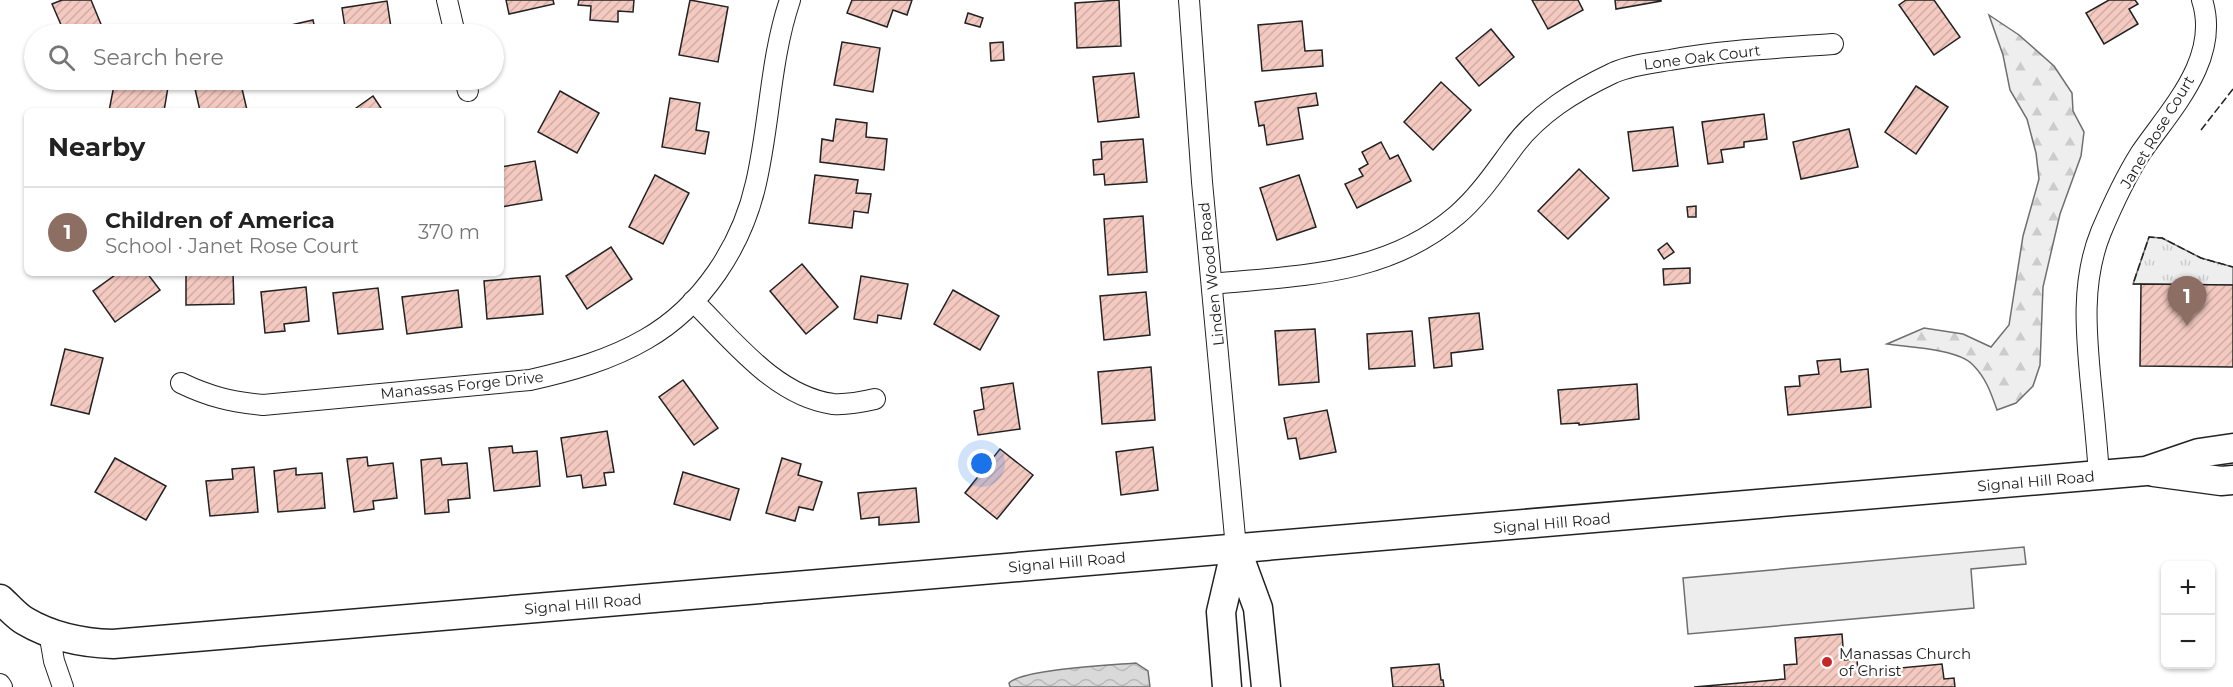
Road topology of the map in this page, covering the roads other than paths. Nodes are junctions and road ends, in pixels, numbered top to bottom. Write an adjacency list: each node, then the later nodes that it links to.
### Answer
1 (447, 0): 5 (street)
2 (790, 0): 8 (street, Manassas Forge Drive)
3 (1189, 0): 7 (street, Linden Wood Road)
4 (2202, 0): 13 (street, Janet Rose Court)
5 (453, 24)
6 (1833, 44): 7 (street, Lone Oak Court)
7 (1212, 284): 15 (street, Linden Wood Road)
8 (693, 301): 9 (street, Manassas Forge Drive); 10 (street)
9 (182, 382)
10 (875, 399)
11 (2233, 448): 12 (main road, Signal Hill Road)
12 (2146, 471): 13 (main road, Signal Hill Road); 14 (main road, Signal Hill Road)
13 (2100, 476): 15 (main road, Signal Hill Road)
14 (2233, 480)
15 (1236, 548): 17 (main road, Signal Hill Road); 19 (main road); 20 (main road)
16 (0, 599): 17 (main road, Signal Hill Road)
17 (49, 632): 18 (street)
18 (63, 687)
19 (1227, 687)
20 (1266, 687)

